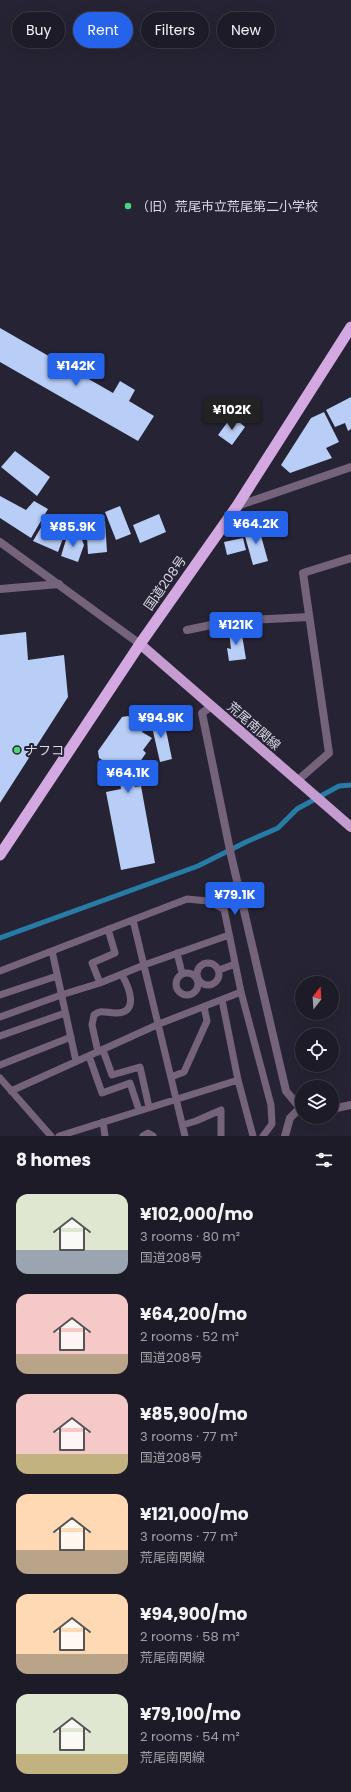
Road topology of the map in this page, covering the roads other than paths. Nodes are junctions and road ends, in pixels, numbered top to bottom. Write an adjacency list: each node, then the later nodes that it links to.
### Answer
1 (351, 327): 3 (highway, 国道208号)
2 (351, 467): 3 (street)
3 (237, 506): 10 (highway, 国道208号)
4 (0, 542): 6 (street)
5 (351, 558): 8 (street)
6 (59, 584): 7 (street); 10 (street)
7 (0, 589)
8 (309, 617): 9 (street); 12 (street)
9 (187, 630)
10 (140, 644): 11 (main road, 荒尾南関線); 14 (highway, 国道208号)
11 (212, 706): 12 (main road, 荒尾南関線); 48 (street)
12 (297, 781): 13 (main road, 荒尾南関線)
13 (351, 827)
14 (0, 855)
15 (134, 920): 16 (lane); 17 (lane); 21 (lane)
16 (108, 930): 18 (lane); 28 (lane)
17 (229, 935): 19 (lane); 20 (lane)
18 (52, 951): 23 (lane); 26 (lane)
19 (177, 953): 21 (lane); 24 (lane)
20 (235, 964): 22 (lane); 29 (lane)
21 (144, 965): 25 (lane); 36 (lane)
22 (219, 970): 27 (lane); 27 (lane)
23 (0, 972)
24 (182, 973): 27 (lane); 27 (lane)
25 (122, 975): 28 (lane); 39 (lane)
26 (57, 976): 30 (lane); 31 (lane)
27 (197, 979)
28 (100, 983): 31 (lane)
29 (242, 992): 32 (lane); 64 (lane)
30 (0, 995)
31 (62, 995): 34 (lane); 35 (lane)
32 (222, 1000): 33 (lane); 45 (lane)
33 (204, 1006): 36 (lane); 43 (lane)
34 (66, 1012): 37 (lane); 38 (lane)
35 (0, 1017)
36 (159, 1024): 39 (lane); 43 (lane)
37 (0, 1036)
38 (71, 1037): 41 (lane); 42 (lane)
39 (100, 1051): 40 (lane); 50 (lane)
40 (89, 1056): 41 (lane); 52 (lane)
41 (76, 1061): 46 (lane)
42 (0, 1065)
43 (171, 1077): 47 (lane)
44 (0, 1078): 46 (lane)
45 (238, 1080): 47 (lane); 63 (lane)
46 (11, 1091): 56 (lane)
47 (176, 1098): 50 (lane); 55 (lane)
48 (295, 1101)
49 (351, 1105): 51 (street)
50 (149, 1107): 52 (lane)
51 (339, 1108)
52 (138, 1110): 54 (lane)
53 (295, 1113): 65 (street)
54 (103, 1122): 57 (lane); 58 (lane)
55 (183, 1125): 61 (lane); 62 (lane)
56 (51, 1136)
57 (59, 1136)
58 (105, 1136)
59 (143, 1136): 60 (lane)
60 (153, 1136)
61 (185, 1136)
62 (221, 1136)
63 (253, 1136)
64 (263, 1136)
65 (285, 1136)

